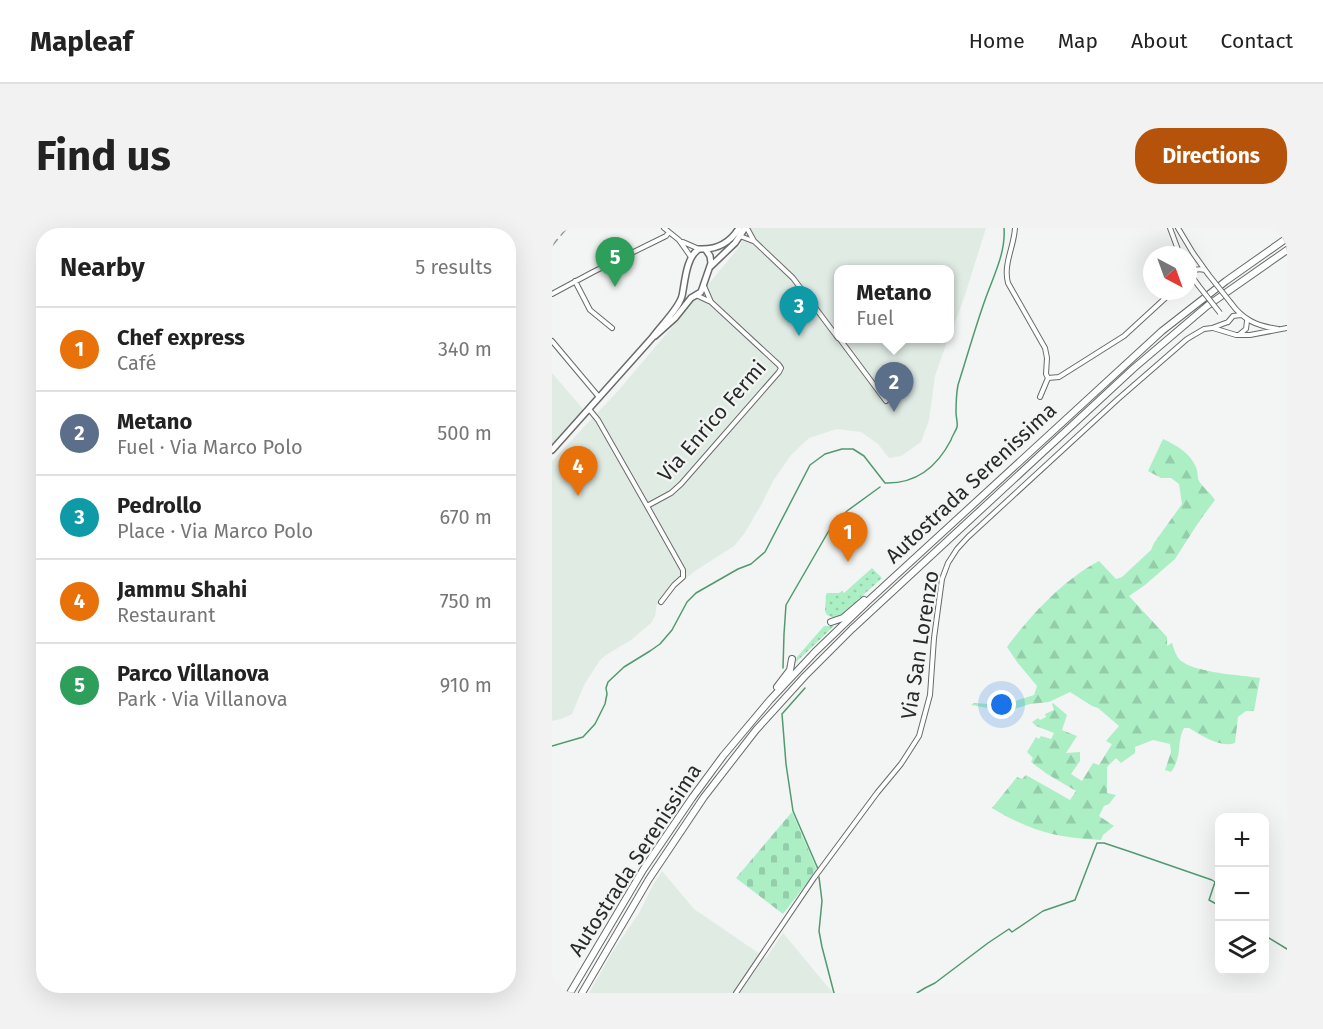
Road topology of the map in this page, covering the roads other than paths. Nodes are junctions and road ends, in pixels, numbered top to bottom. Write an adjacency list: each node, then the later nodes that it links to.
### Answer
1 (665, 228): 7 (street)
2 (739, 228): 14 (main road)
3 (745, 228): 8 (main road); 11 (street)
4 (1015, 228): 39 (street)
5 (1170, 228): 12 (street)
6 (1178, 228): 19 (street)
7 (669, 232): 10 (street); 20 (street)
8 (740, 236): 11 (street); 17 (main road)
9 (1287, 238): 46 (highway, Autostrada Serenissima)
10 (679, 240): 13 (street); 16 (street)
11 (754, 241): 33 (street)
12 (1176, 246)
13 (699, 249): 14 (main road); 16 (main road)
14 (706, 250): 17 (main road)
15 (1287, 250): 52 (highway, Autostrada Serenissima)
16 (691, 257): 23 (main road)
17 (709, 268): 21 (main road)
18 (1197, 269): 19 (street)
19 (1207, 272): 28 (street, bridge)
20 (575, 281): 24 (street); 31 (street)
21 (704, 285): 25 (main road); 27 (street, Via Enrico Fermi)
22 (1197, 285): 30 (street, bridge)
23 (683, 288): 25 (main road); 36 (main road)
24 (552, 294)
25 (695, 296): 27 (street, Via Enrico Fermi); 36 (main road)
26 (1163, 300): 39 (street)
27 (711, 302): 45 (street, Via Enrico Fermi)
28 (1241, 316): 29 (street); 30 (street)
29 (1246, 320): 35 (street); 35 (street)
30 (1225, 321): 32 (street, Via San Lorenzo); 34 (street)
31 (612, 328)
32 (1212, 328): 34 (street); 53 (street, Via San Lorenzo)
33 (834, 331)
34 (1233, 334): 35 (street)
35 (1240, 335)
36 (652, 338): 40 (main road)
37 (552, 341): 40 (street)
38 (843, 343): 42 (street)
39 (1048, 378): 41 (street)
40 (599, 397): 43 (main road)
41 (1040, 397)
42 (886, 401)
43 (589, 408): 44 (main road); 45 (street, Via Enrico Fermi)
44 (552, 450)
45 (647, 506): 47 (street, Via Enrico Fermi)
46 (880, 590): 48 (highway); 50 (highway, Autostrada Serenissima)
47 (661, 602)
48 (831, 622)
49 (792, 659): 50 (highway)
50 (770, 700): 51 (highway, Autostrada Serenissima)
51 (570, 993)
52 (582, 993)
53 (736, 993)

